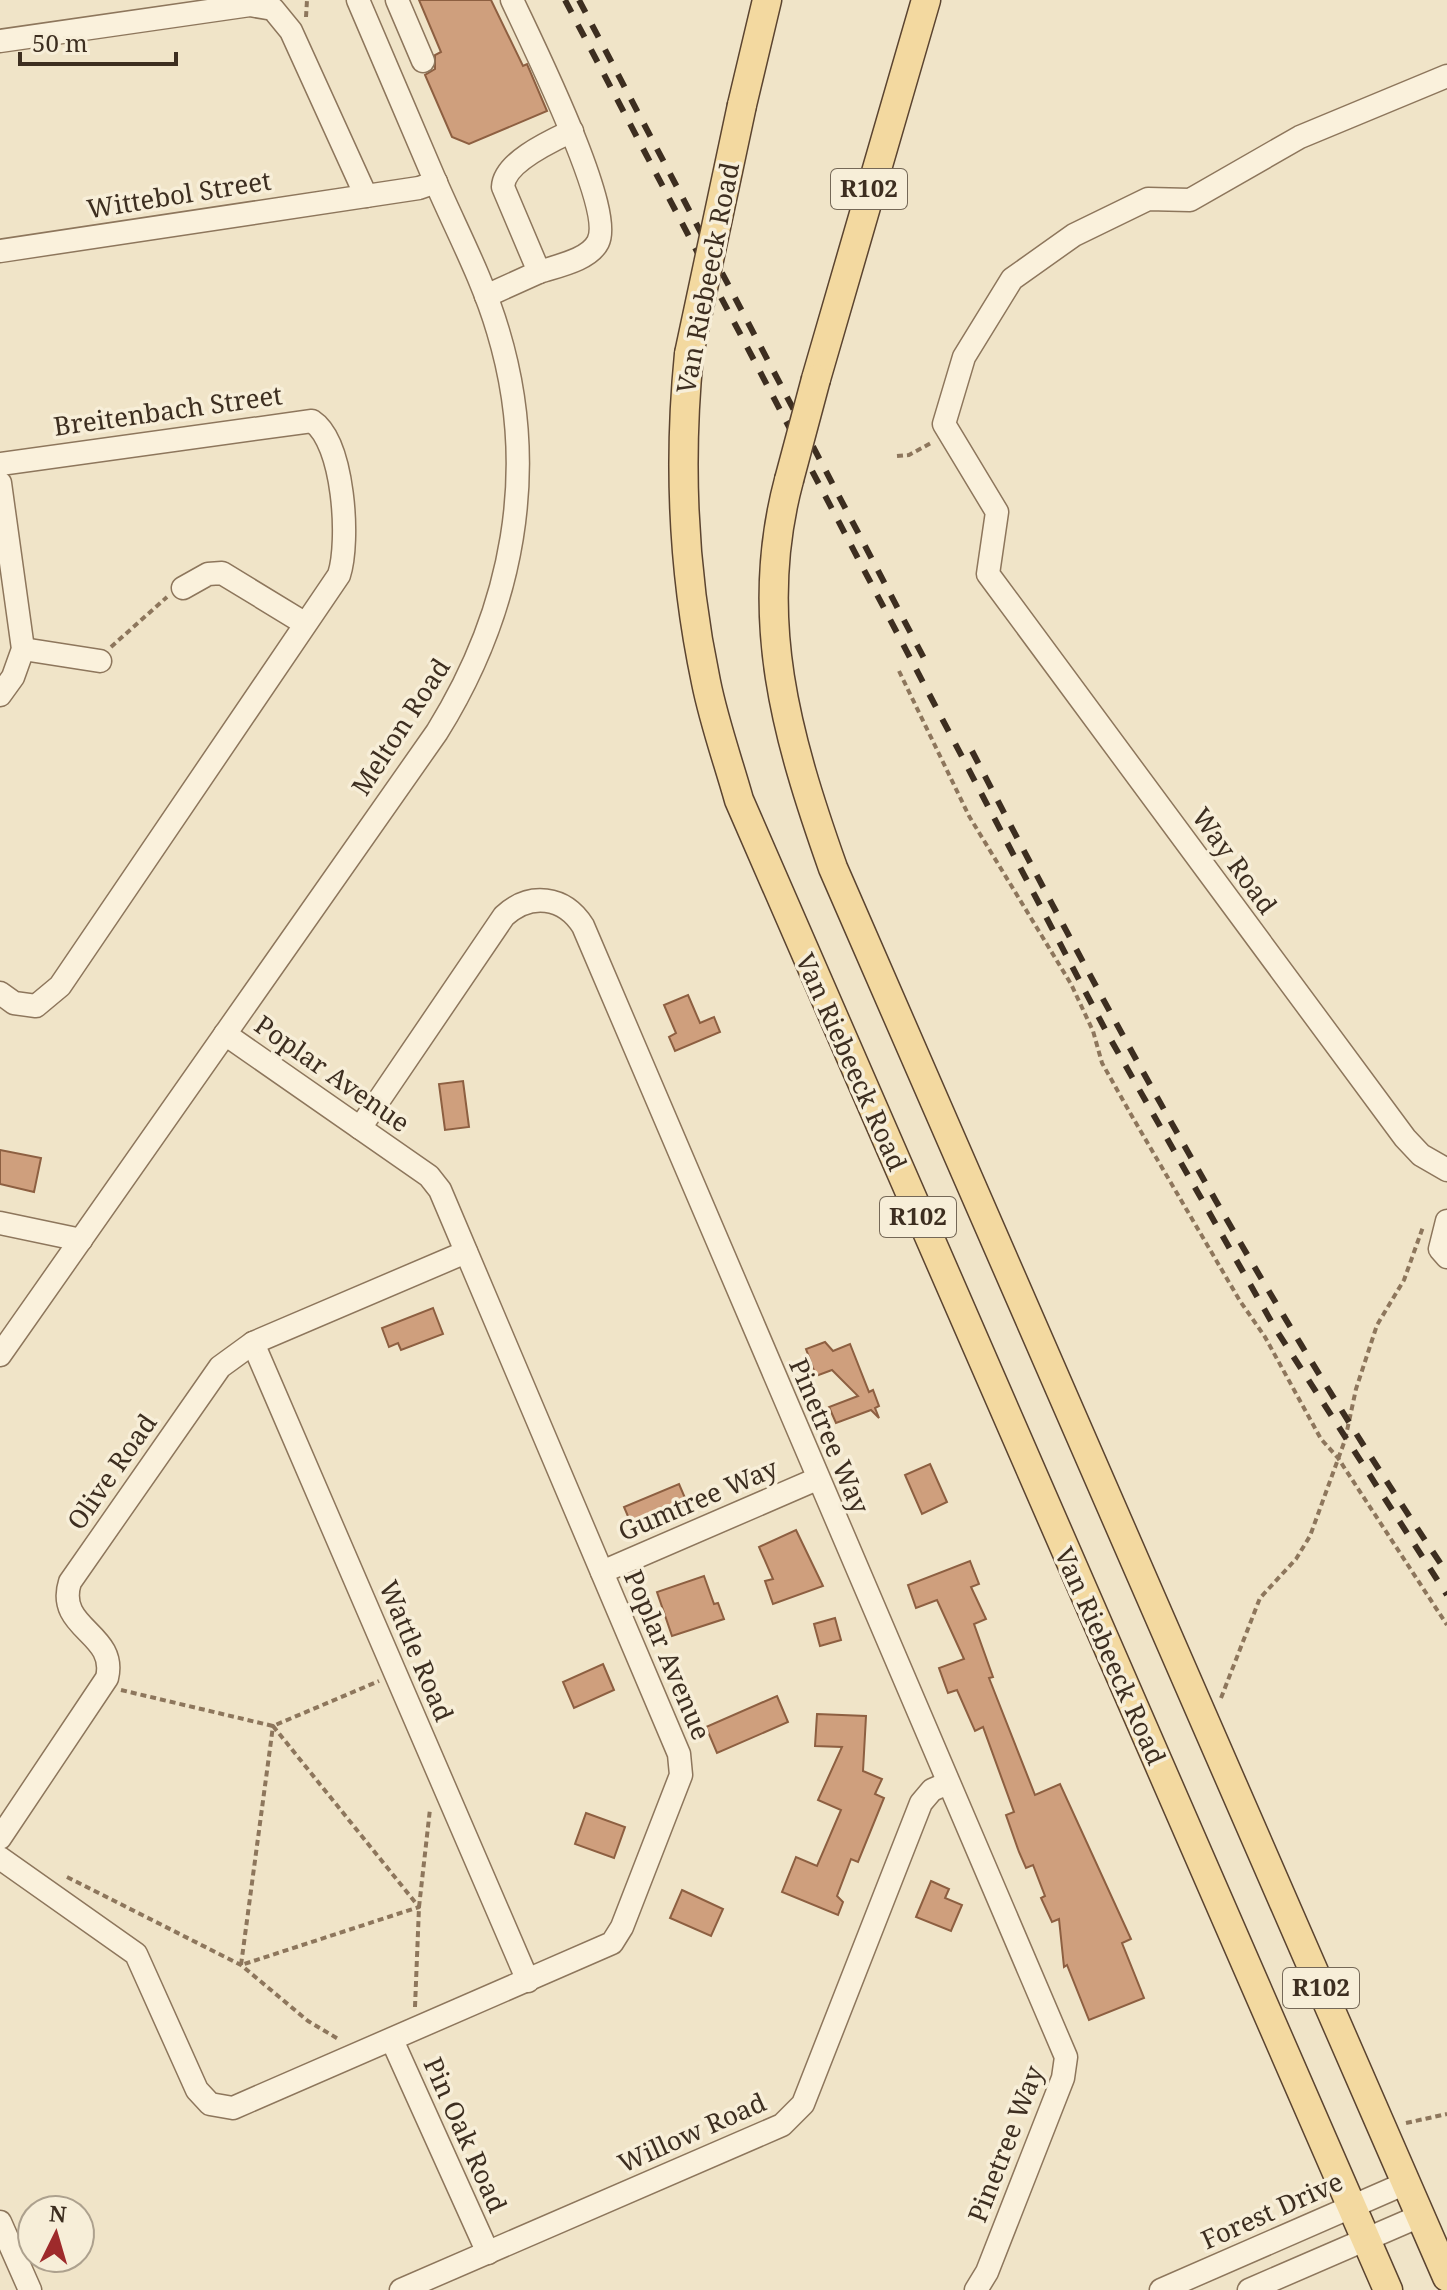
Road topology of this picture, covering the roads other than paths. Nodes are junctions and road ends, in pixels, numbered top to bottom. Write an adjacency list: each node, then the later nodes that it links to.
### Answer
1 (358, 0): 11 (street, Melton Road)
2 (397, 0): 8 (street)
3 (512, 0): 10 (street)
4 (767, 0): 42 (main road, Van Riebeeck Road / R102, bridge)
5 (926, 0): 41 (main road, R102, bridge)
6 (179, 7): 7 (street); 12 (street)
7 (0, 41)
8 (423, 61)
9 (1447, 76): 26 (street, Way Road)
10 (572, 131): 14 (street); 14 (street)
11 (436, 182): 12 (street, Wittebol Street); 15 (street, Melton Road)
12 (366, 196): 13 (street, Wittebol Street)
13 (0, 251)
14 (539, 272): 15 (street)
15 (486, 296): 24 (street, Melton Road)
16 (0, 464): 19 (street, Breitenbach Street)
17 (0, 483): 20 (street)
18 (183, 588): 19 (street)
19 (304, 623): 23 (street, Breitenbach Street)
20 (23, 649): 21 (street); 22 (street)
21 (100, 661)
22 (0, 695)
23 (0, 993)
24 (225, 1034): 25 (street, Poplar Avenue); 29 (street, Melton Road)
25 (360, 1128): 30 (street, Poplar Avenue); 34 (street, Pinetree Way)
26 (1446, 1170)
27 (1438, 1220): 31 (street)
28 (0, 1223): 29 (street)
29 (81, 1240): 33 (street, Melton Road)
30 (466, 1252): 32 (street, Olive Road); 35 (street, Poplar Avenue)
31 (1447, 1257)
32 (253, 1343): 37 (street, Olive Road); 39 (street, Wattle Road)
33 (0, 1355)
34 (817, 1479): 35 (street, Gumtree Way); 36 (street, Pinetree Way)
35 (602, 1572): 39 (street, Poplar Avenue)
36 (948, 1783): 46 (street, Willow Road); 50 (street, Pinetree Way)
37 (0, 1838)
38 (0, 1858): 40 (street, Poplar Avenue)
39 (528, 1981): 40 (street, Poplar Avenue)
40 (392, 2040): 46 (street, Pin Oak Road)
41 (1406, 2183): 42 (street, Forest Drive); 43 (main road, R102)
42 (1352, 2207): 45 (main road, Van Riebeeck Road / R102); 51 (street, Forest Drive)
43 (1420, 2216): 45 (street); 47 (main road, R102)
44 (0, 2222): 48 (street)
45 (1365, 2240): 52 (street); 53 (main road, Van Riebeeck Road / R102)
46 (488, 2253): 49 (street, Willow Road)
47 (1447, 2277)
48 (30, 2290)
49 (401, 2290)
50 (976, 2290)
51 (1161, 2290)
52 (1249, 2290)
53 (1388, 2290)

